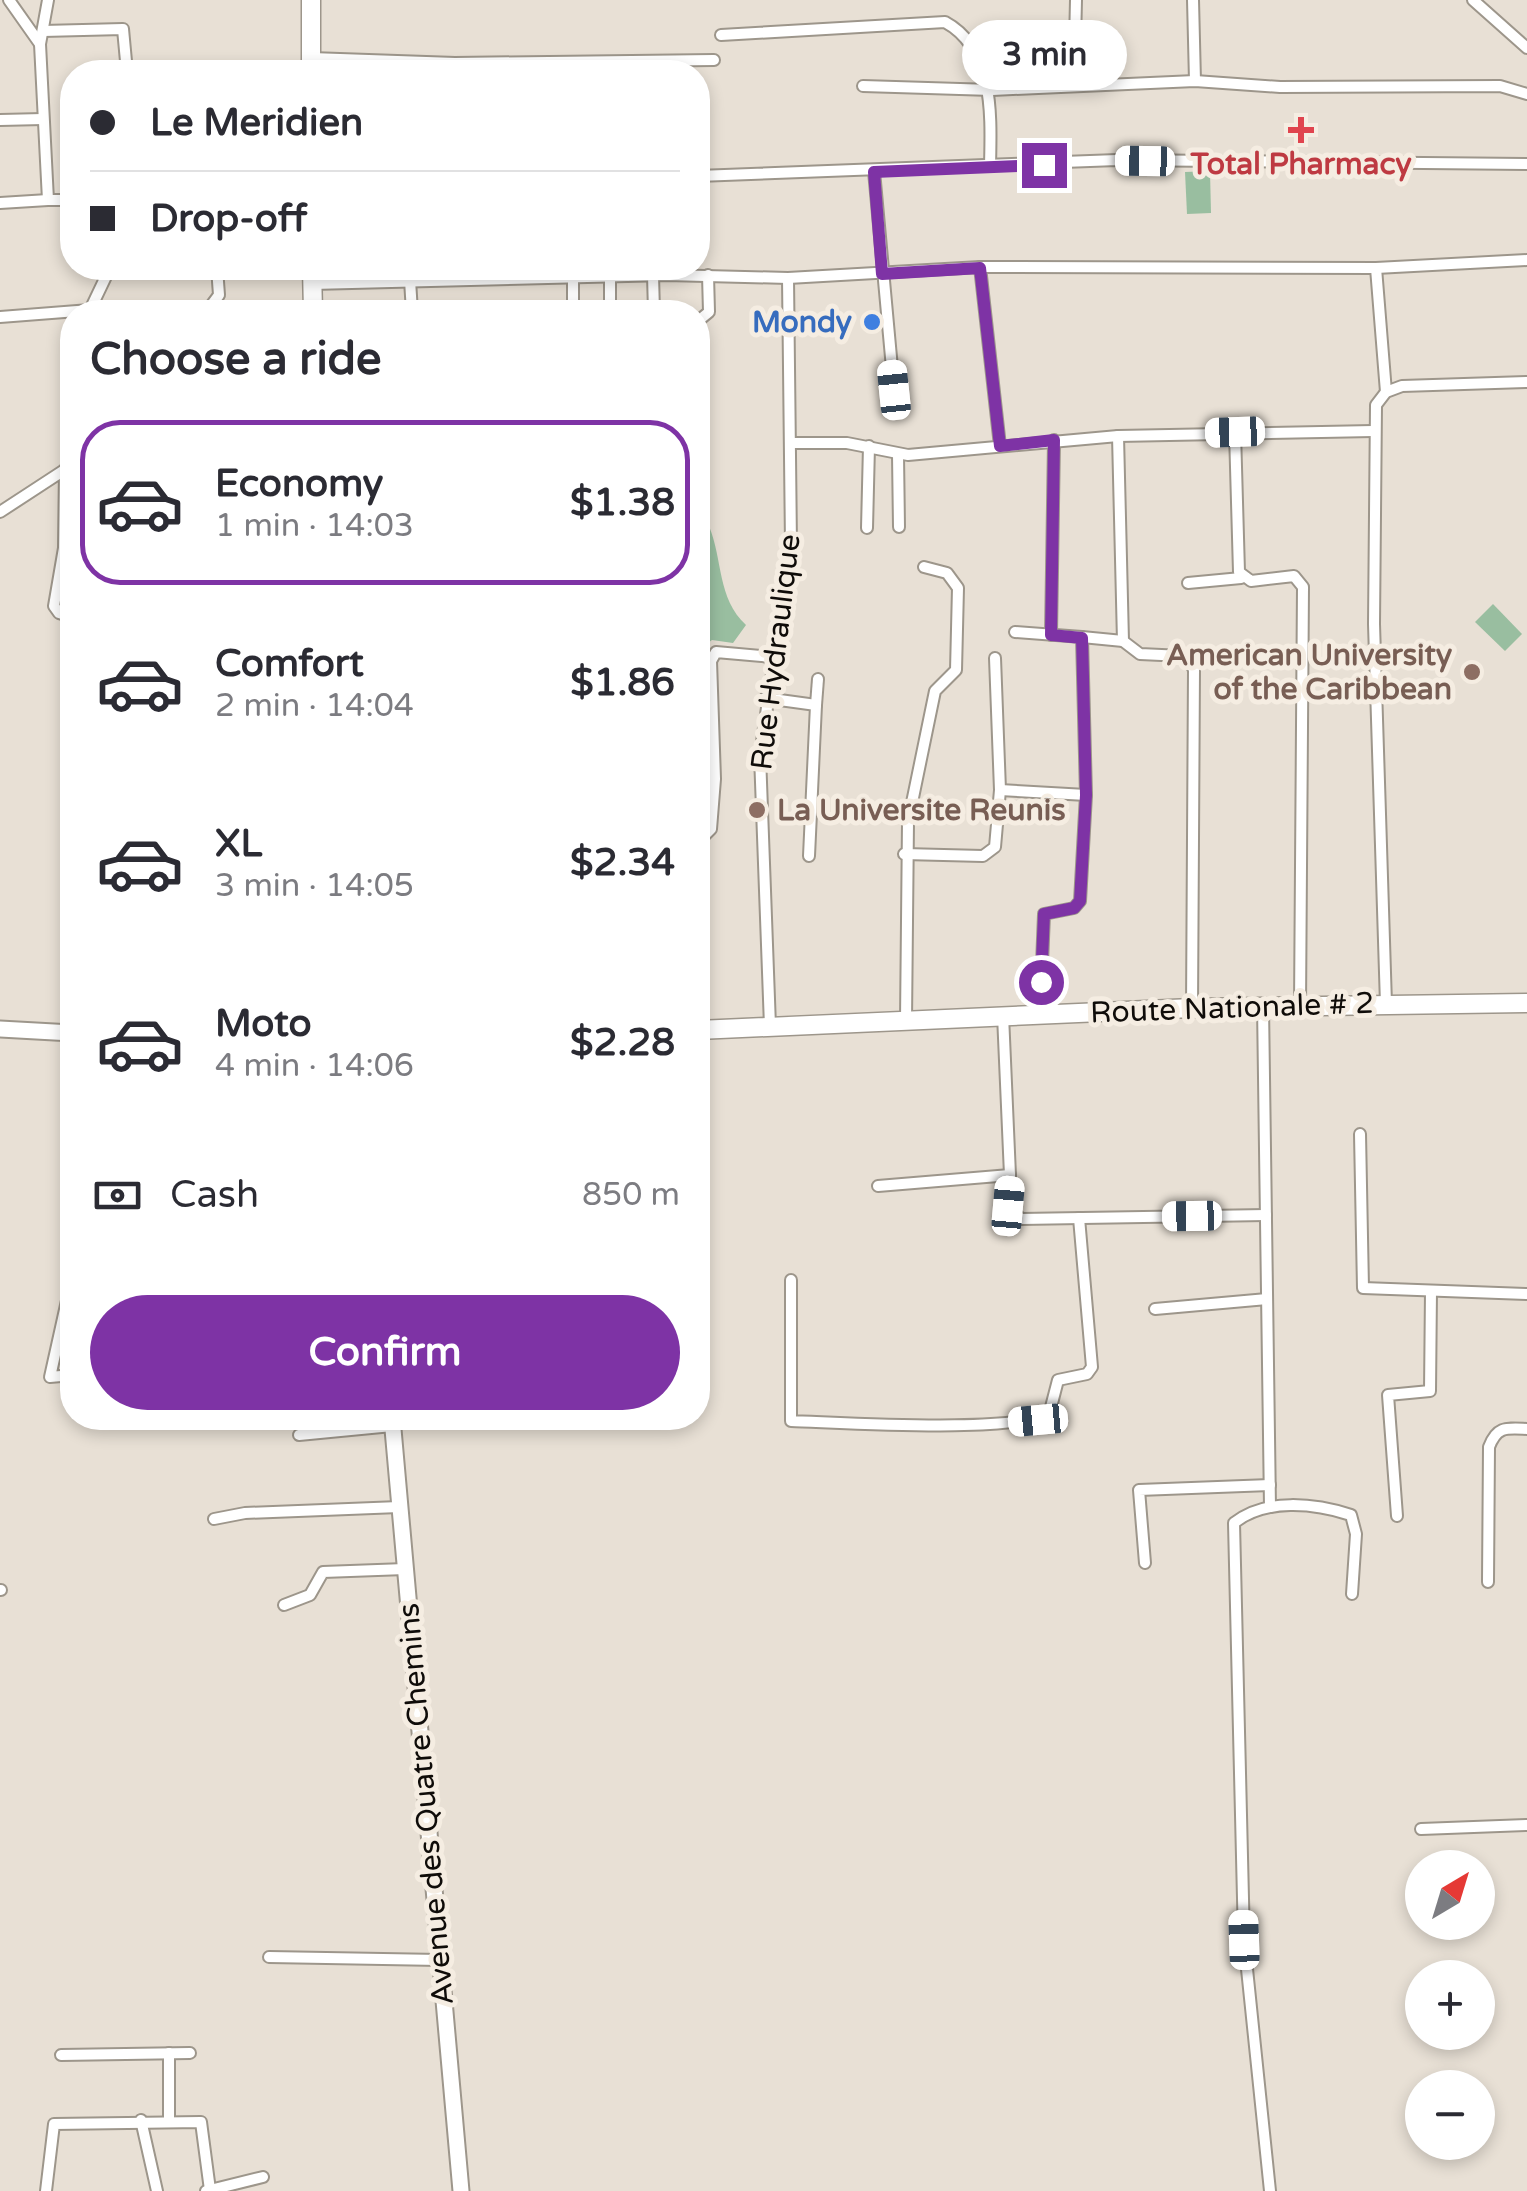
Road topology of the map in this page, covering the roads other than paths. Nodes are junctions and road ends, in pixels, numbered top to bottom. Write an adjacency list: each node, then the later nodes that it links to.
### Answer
1 (9, 0): 9 (street)
2 (48, 0): 7 (street)
3 (311, 0): 12 (main road)
4 (1076, 0): 16 (street)
5 (1193, 0): 15 (street)
6 (1473, 0): 10 (street)
7 (43, 30): 9 (street); 11 (street)
8 (721, 35): 18 (street)
9 (40, 44): 20 (street)
10 (1527, 48)
11 (126, 60)
12 (311, 60)
13 (710, 60): 14 (street)
14 (714, 60)
15 (1196, 81): 16 (street); 19 (street)
16 (1074, 85): 18 (street)
17 (864, 86): 18 (street)
18 (992, 90): 23 (street)
19 (1527, 94)
20 (43, 119): 21 (street); 26 (street)
21 (0, 120)
22 (1527, 164): 23 (street)
23 (990, 166): 24 (street)
24 (874, 172): 25 (street); 32 (street)
25 (710, 176)
26 (48, 200): 27 (street); 28 (street)
27 (60, 200)
28 (0, 203)
29 (1527, 260): 31 (street)
30 (980, 268): 31 (street); 32 (street); 48 (street)
31 (1376, 268): 41 (street)
32 (882, 274): 34 (street); 40 (street)
33 (710, 275): 34 (street)
34 (788, 278): 46 (street, Rue Hydraulique)
35 (410, 280): 36 (street)
36 (411, 300)
37 (60, 312): 38 (street)
38 (0, 316)
39 (1527, 382): 41 (street)
40 (894, 390)
41 (1386, 392): 42 (street)
42 (1373, 431): 43 (street); 73 (street)
43 (1235, 432): 44 (street); 56 (street)
44 (1118, 436): 45 (street); 62 (street)
45 (1054, 440): 48 (street); 60 (street)
46 (792, 443): 47 (street); 63 (street, Rue Hydraulique)
47 (869, 446): 49 (street); 53 (street)
48 (1000, 446): 49 (street)
49 (898, 455): 52 (street)
50 (60, 473): 51 (street)
51 (0, 512)
52 (899, 527)
53 (867, 528)
54 (924, 567): 71 (street)
55 (60, 571): 58 (street)
56 (1241, 578): 57 (street); 76 (street)
57 (1188, 583)
58 (60, 613)
59 (1014, 632): 60 (street)
60 (1051, 635): 61 (street)
61 (1082, 638): 62 (street); 69 (street)
62 (1122, 640): 77 (street)
63 (772, 657): 66 (street, Rue Hydraulique); 70 (street)
64 (995, 658): 68 (street)
65 (818, 679): 67 (street)
66 (765, 698): 67 (street); 81 (street, Rue Hydraulique)
67 (816, 705): 72 (street)
68 (1000, 790): 69 (street); 71 (street)
69 (1086, 795): 78 (street)
70 (710, 826)
71 (904, 854): 80 (street)
72 (809, 856)
73 (1386, 1004): 74 (main road, Route Nationale # 2); 76 (main road, Route Nationale # 2)
74 (1527, 1004)
75 (1264, 1006): 76 (main road, Route Nationale # 2); 77 (main road, Route Nationale # 2); 88 (street)
76 (1300, 1006)
77 (1192, 1008): 78 (main road, Route Nationale # 2)
78 (1040, 1014): 79 (main road, Route Nationale # 2)
79 (1003, 1016): 80 (main road, Route Nationale # 2); 86 (street)
80 (906, 1021): 81 (main road, Route Nationale # 2)
81 (770, 1026): 83 (main road, Route Nationale # 2)
82 (0, 1029): 84 (main road)
83 (710, 1029)
84 (60, 1032)
85 (1360, 1134): 91 (street)
86 (1010, 1175): 87 (street); 89 (street)
87 (878, 1186)
88 (1266, 1216): 89 (street); 93 (street)
89 (1079, 1218): 90 (street)
90 (792, 1280)
91 (1431, 1290): 92 (street); 104 (street)
92 (1527, 1294)
93 (1267, 1299): 94 (street); 101 (street)
94 (1155, 1309)
95 (60, 1332): 96 (street)
96 (60, 1375)
97 (1527, 1429): 108 (street)
98 (335, 1430): 100 (street)
99 (393, 1430): 102 (main road, Avenue des Quatre Chemins)
100 (299, 1435)
101 (1270, 1486): 103 (street); 106 (street)
102 (399, 1507): 105 (street); 107 (main road, Avenue des Quatre Chemins)
103 (1270, 1507): 109 (street); 125 (street)
104 (1396, 1516)
105 (214, 1519)
106 (1145, 1564)
107 (405, 1569): 110 (street); 114 (main road, Avenue des Quatre Chemins)
108 (1488, 1582)
109 (1352, 1594)
110 (284, 1605)
111 (1527, 1825): 112 (street)
112 (1421, 1830)
113 (270, 1957): 114 (street)
114 (440, 1960): 124 (main road, Avenue des Quatre Chemins)
115 (168, 2054): 116 (street); 117 (street); 119 (street)
116 (190, 2054)
117 (61, 2055)
118 (141, 2120): 119 (street); 122 (street); 123 (street)
119 (168, 2120): 121 (street)
120 (263, 2177): 121 (street)
121 (208, 2190)
122 (46, 2191)
123 (156, 2191)
124 (462, 2191)
125 (1270, 2191)

